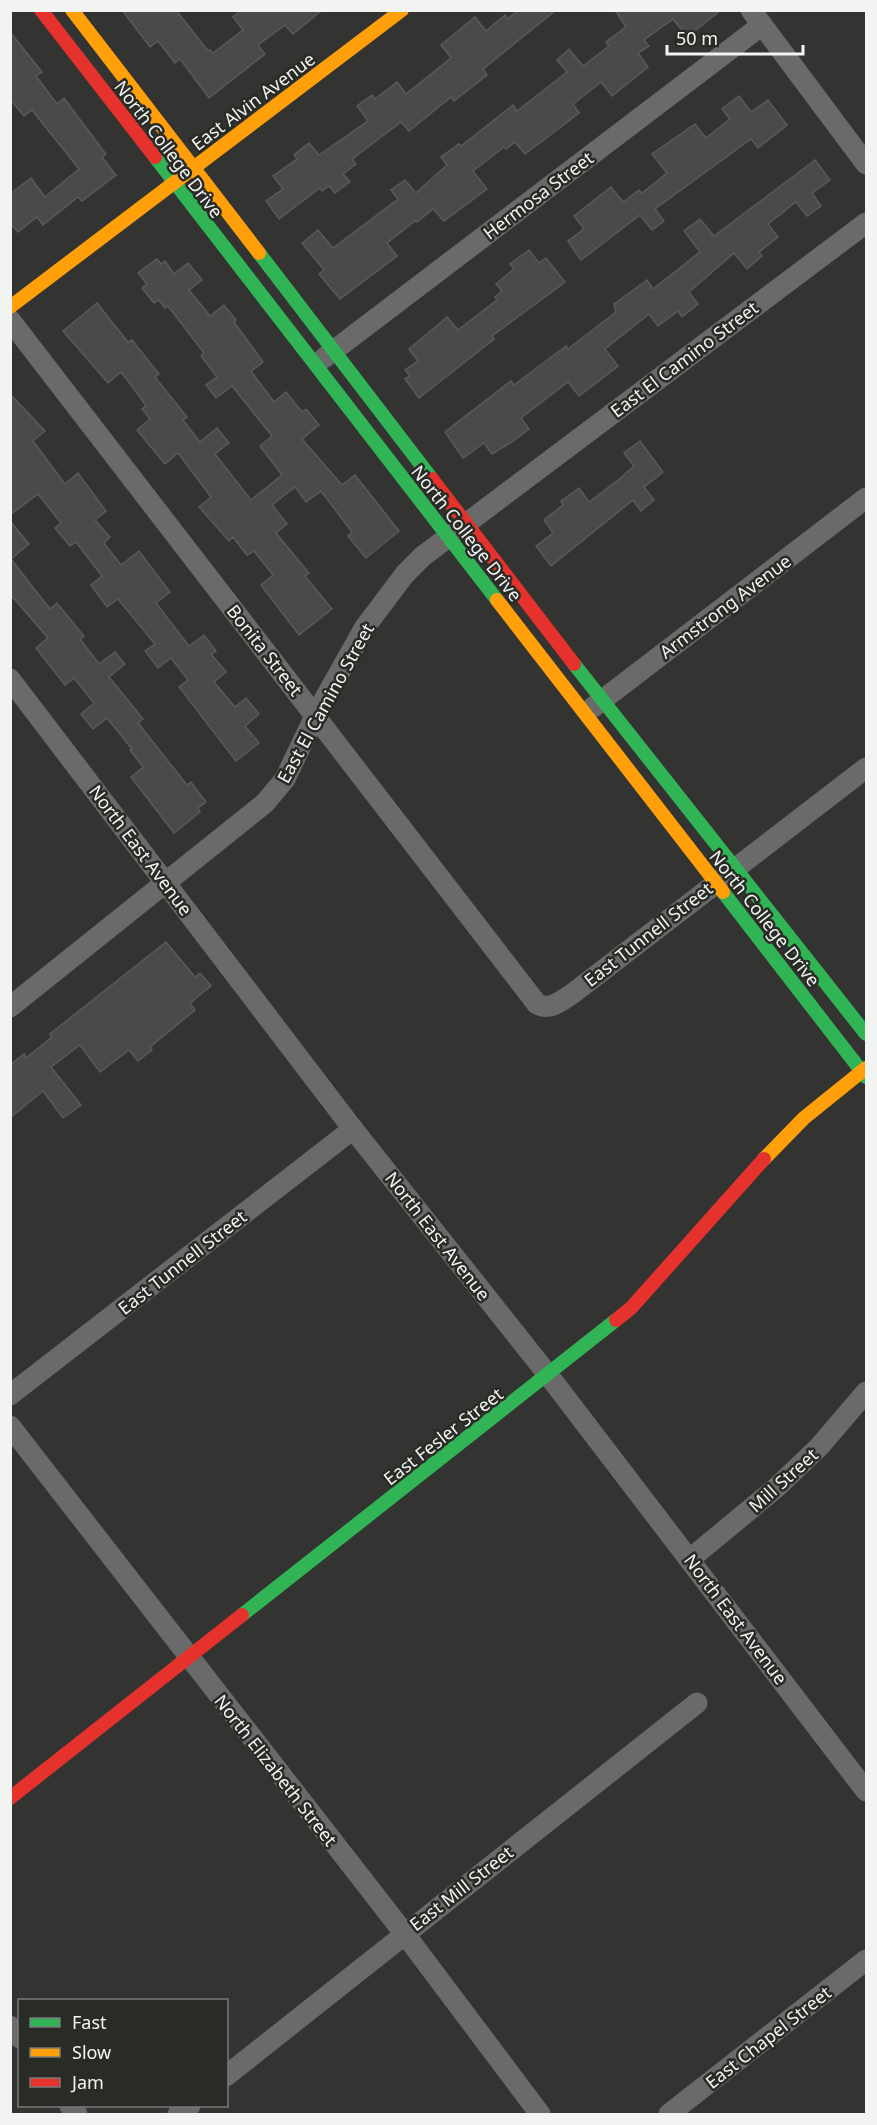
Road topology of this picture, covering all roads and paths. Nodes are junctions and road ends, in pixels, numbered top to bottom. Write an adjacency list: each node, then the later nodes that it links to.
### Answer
1 (41, 10): 7 (street, North College Drive)
2 (72, 10): 6 (street, North College Drive)
3 (402, 10): 6 (street, East Alvin Avenue)
4 (756, 18): 5 (street); 11 (street, Hermosa Street)
5 (867, 164)
6 (193, 169): 7 (street, East Alvin Avenue); 11 (street, North College Drive)
7 (173, 184): 9 (street, East Alvin Avenue); 12 (street, North College Drive)
8 (867, 223): 14 (street, East El Camino Street)
9 (10, 307)
10 (10, 320): 19 (street, Bonita Street)
11 (332, 351): 12 (street, Hermosa Street); 14 (street, North College Drive)
12 (314, 366): 15 (street, North College Drive)
13 (867, 498): 17 (street, Armstrong Avenue)
14 (465, 523): 15 (street, East El Camino Street); 17 (street, North College Drive)
15 (447, 537): 18 (street, North College Drive); 19 (street, East El Camino Street)
16 (10, 679): 22 (street, North East Avenue)
17 (602, 700): 18 (street, Armstrong Avenue); 21 (street, North College Drive)
18 (584, 714): 23 (street, North College Drive)
19 (315, 716): 22 (street, East El Camino Street); 25 (street, Bonita Street)
20 (867, 768): 21 (street, East Tunnell Street)
21 (735, 867): 23 (street, East Tunnell Street); 26 (street, North College Drive)
22 (166, 883): 24 (street, East El Camino Street); 28 (street, North East Avenue)
23 (714, 883): 25 (street, East Tunnell Street); 27 (street, North College Drive)
24 (10, 1007)
25 (542, 1007)
26 (867, 1034)
27 (865, 1072): 29 (street, East Fesler Street)
28 (353, 1129): 29 (street, North East Avenue); 31 (street, East Tunnell Street)
29 (549, 1376): 33 (street, North East Avenue); 34 (street, East Fesler Street)
30 (867, 1392): 33 (street, Mill Street)
31 (10, 1395)
32 (10, 1426): 34 (street, North Elizabeth Street)
33 (690, 1559): 36 (street, North East Avenue)
34 (189, 1658): 37 (street, East Fesler Street); 38 (street, North Elizabeth Street)
35 (697, 1703): 38 (street, East Mill Street)
36 (867, 1791)
37 (10, 1798)
38 (404, 1933): 40 (street, East Mill Street); 41 (street, North Elizabeth Street)
39 (867, 1960): 42 (street, East Chapel Street)
40 (228, 2074)
41 (540, 2115)
42 (669, 2115)

